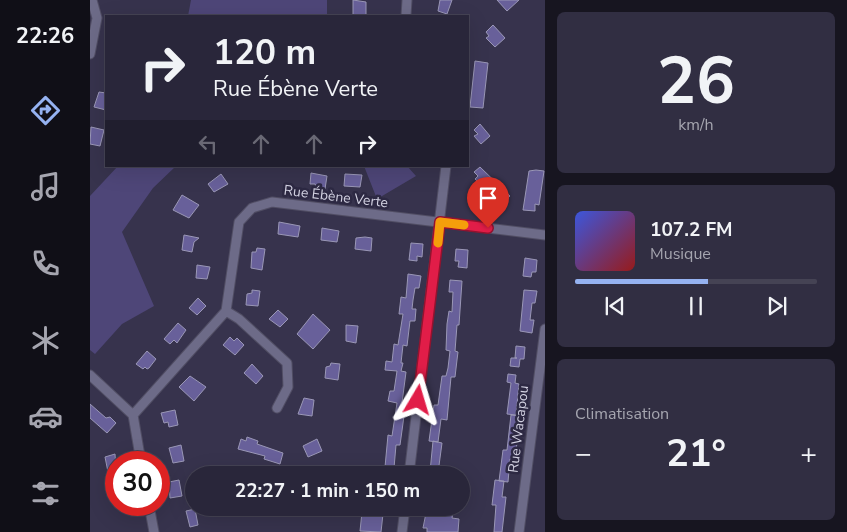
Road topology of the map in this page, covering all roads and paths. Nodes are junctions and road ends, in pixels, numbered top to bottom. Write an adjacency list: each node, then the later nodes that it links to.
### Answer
1 (92, 0): 4 (street)
2 (407, 0): 3 (street)
3 (406, 15)
4 (90, 54)
5 (446, 167): 6 (street)
6 (440, 222): 7 (street, Rue Ébène Verte); 8 (street, Rue Ébène Verte); 14 (street)
7 (544, 235)
8 (226, 311): 11 (street); 12 (street)
9 (544, 330): 19 (street, Rue Wacapou)
10 (90, 375): 12 (street)
11 (277, 408)
12 (133, 415): 13 (street)
13 (139, 451)
14 (410, 466)
15 (151, 516): 17 (street)
16 (404, 516): 18 (street)
17 (153, 532)
18 (402, 532)
19 (519, 532)

